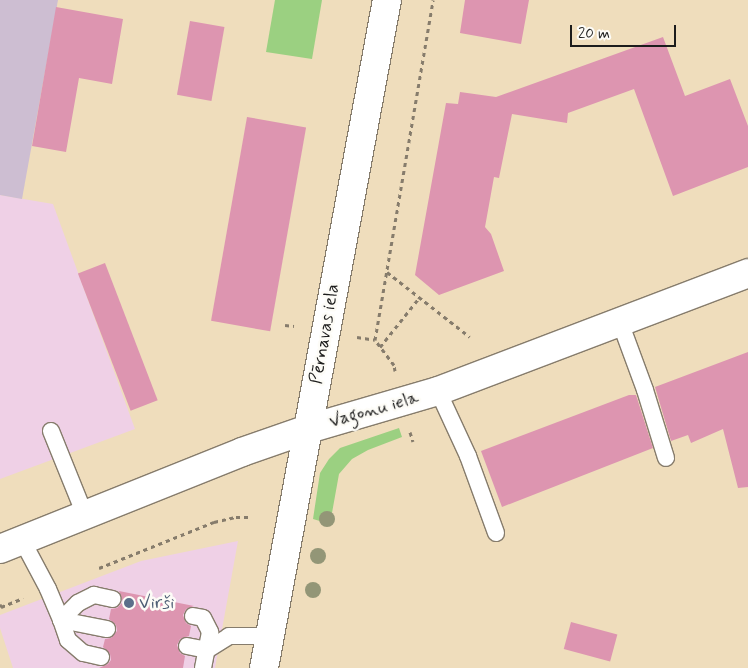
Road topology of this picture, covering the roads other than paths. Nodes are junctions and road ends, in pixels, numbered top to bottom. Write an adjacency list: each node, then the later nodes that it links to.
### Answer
1 (387, 0): 5 (street, Pērnavas iela)
2 (747, 276): 3 (street, Vagonu iela)
3 (620, 322): 4 (street, Vagonu iela); 7 (lane)
4 (438, 391): 5 (street, Vagonu iela); 9 (lane)
5 (308, 429): 8 (street, Vagonu iela); 15 (street, Pērnavas iela)
6 (51, 431): 8 (lane)
7 (666, 458)
8 (85, 515): 10 (street, Vagonu iela)
9 (496, 533)
10 (11, 545): 13 (lane)
11 (113, 599): 13 (lane)
12 (193, 616): 17 (lane)
13 (61, 620): 14 (lane); 18 (lane)
14 (107, 629)
15 (269, 636): 17 (lane); 20 (street, Pērnavas iela)
16 (187, 646): 17 (lane)
17 (207, 650): 19 (lane)
18 (101, 657)
19 (203, 668)
20 (264, 668)

